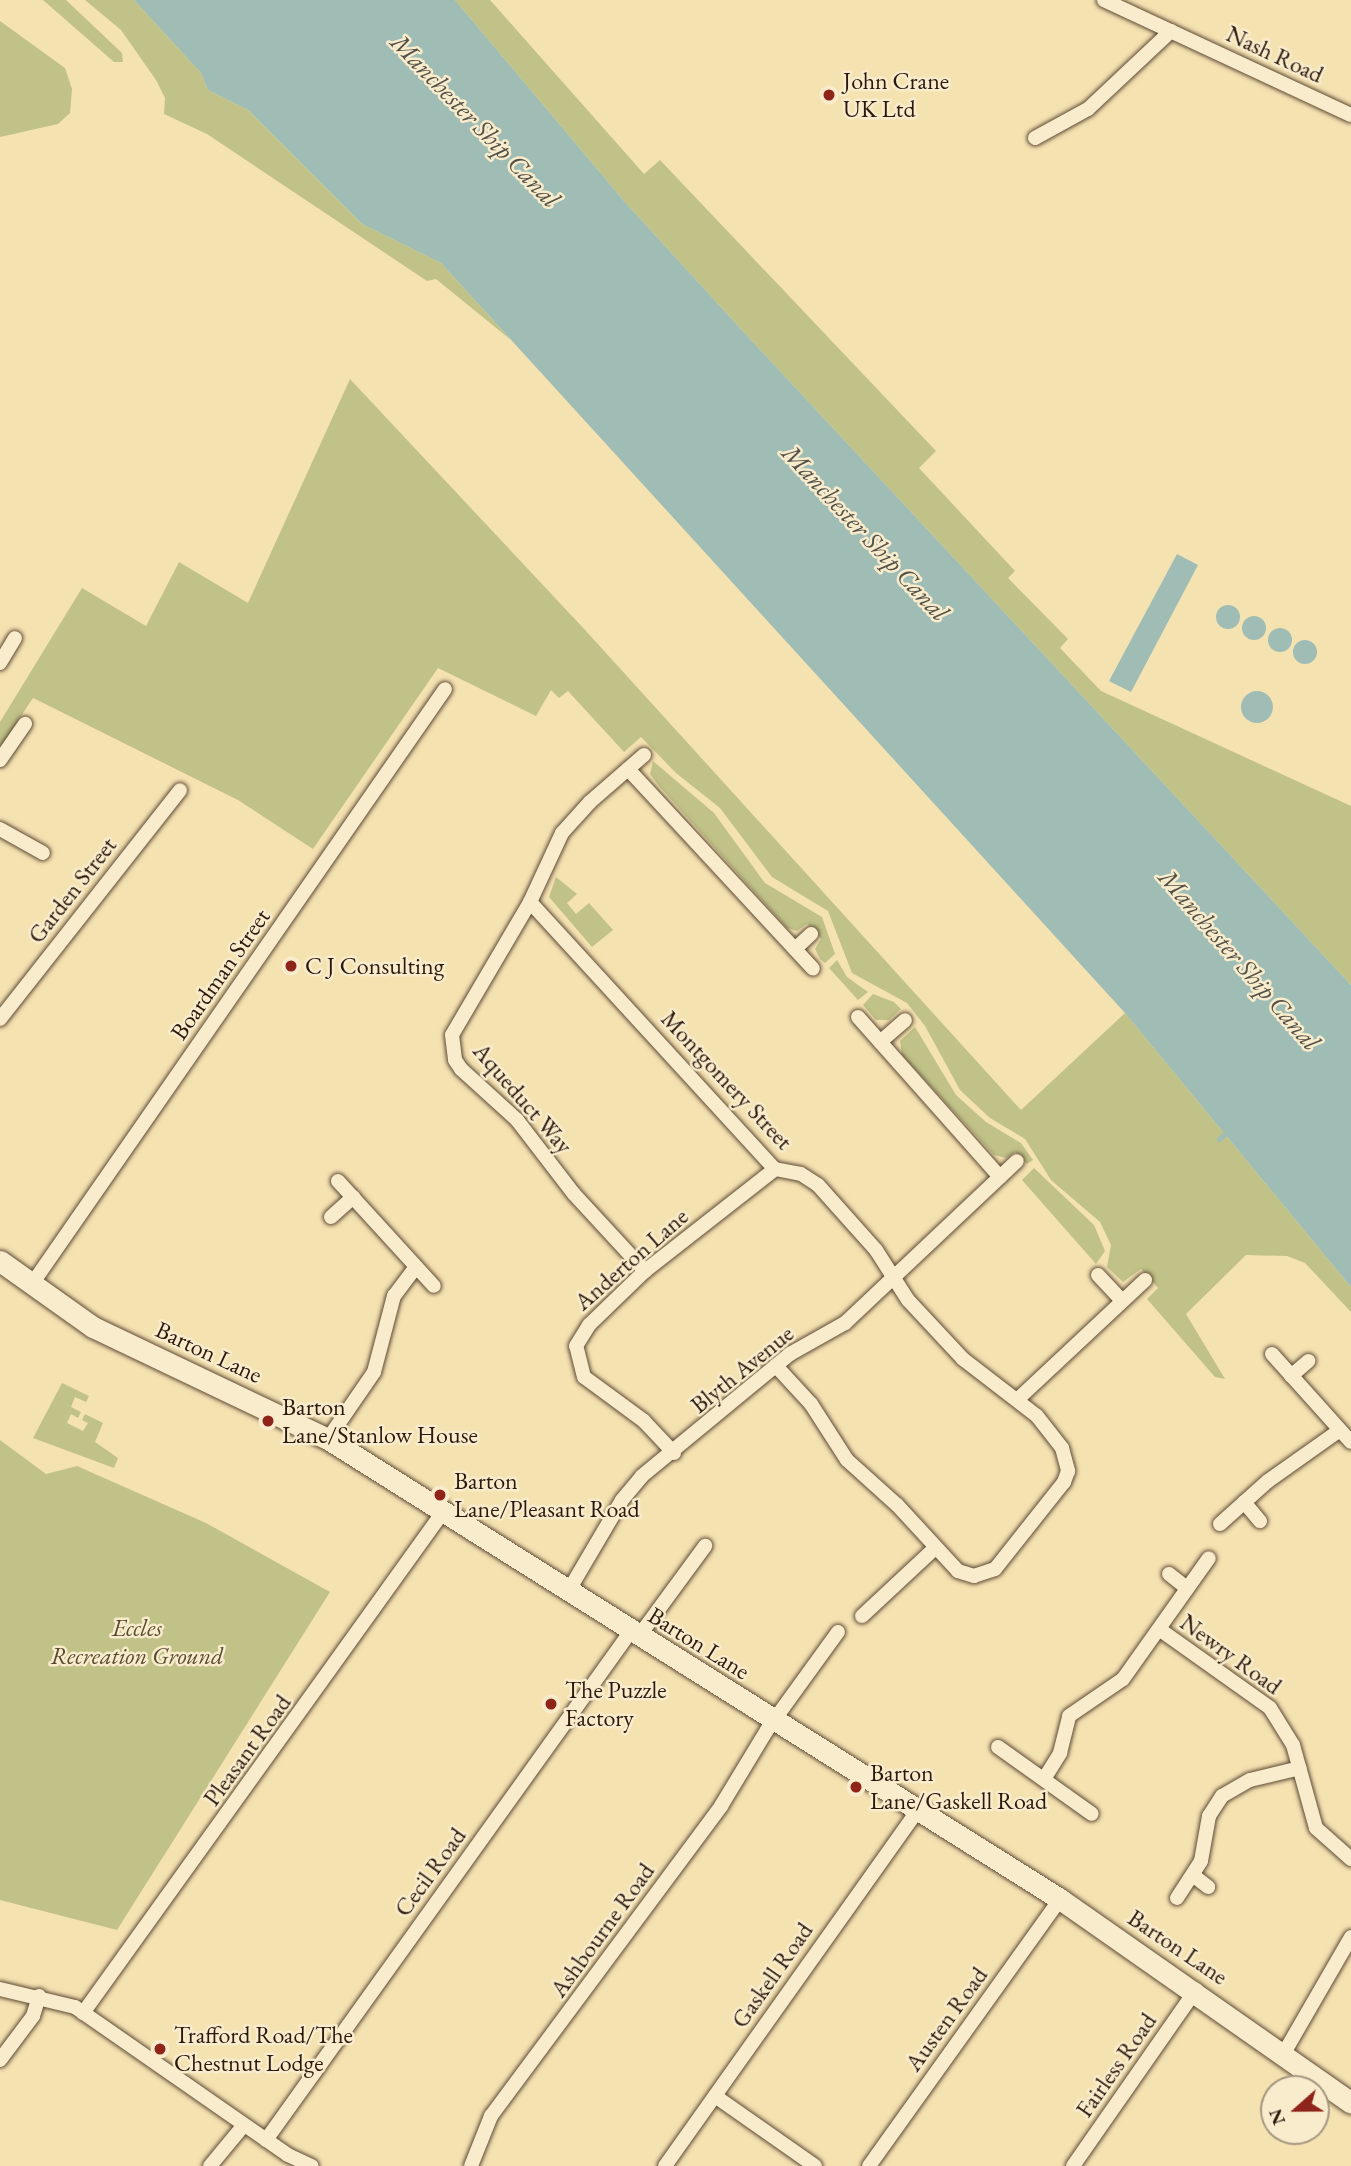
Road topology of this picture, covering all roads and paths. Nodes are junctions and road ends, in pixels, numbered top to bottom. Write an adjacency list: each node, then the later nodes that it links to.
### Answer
1 (1104, 0): 2 (street, Nash Road)
2 (1171, 31): 3 (street, Nash Road); 4 (street)
3 (1351, 115)
4 (1035, 138)
5 (15, 638): 6 (street)
6 (0, 663)
7 (445, 689): 35 (street, Boardman Street)
8 (25, 724): 10 (street)
9 (644, 755): 11 (street, Aqueduct Way)
10 (0, 760)
11 (628, 769): 15 (street, Aqueduct Way); 17 (street)
12 (180, 789): 20 (street, Garden Street)
13 (0, 829): 14 (street)
14 (43, 853)
15 (530, 902): 24 (street, Montgomery Street); 31 (street, Aqueduct Way)
16 (811, 934): 17 (street)
17 (795, 948): 18 (street)
18 (813, 969)
19 (858, 1017): 22 (street)
20 (0, 1019)
21 (905, 1020): 22 (street)
22 (880, 1042): 25 (street)
23 (1017, 1161): 25 (street, Blyth Avenue)
24 (775, 1169): 31 (street, Anderton Lane); 33 (street, Montgomery Street)
25 (1000, 1177): 33 (street, Blyth Avenue)
26 (338, 1181): 27 (street)
27 (353, 1197): 28 (street); 30 (street)
28 (331, 1217)
29 (0, 1261): 35 (main road, Barton Lane)
30 (416, 1267): 36 (street); 44 (street)
31 (645, 1271): 46 (street, Anderton Lane)
32 (1098, 1275): 37 (street)
33 (894, 1278): 40 (street, Blyth Avenue); 42 (street, Montgomery Street)
34 (1145, 1280): 37 (street)
35 (32, 1284): 44 (main road, Barton Lane)
36 (434, 1286)
37 (1122, 1301): 42 (street)
38 (1272, 1354): 41 (street)
39 (1308, 1361): 41 (street)
40 (776, 1366): 46 (street, Blyth Avenue); 52 (street, Montgomery Street)
41 (1291, 1376): 43 (street)
42 (1018, 1399): 52 (street, Montgomery Street)
43 (1340, 1430): 45 (street); 47 (street)
44 (328, 1439): 48 (main road, Barton Lane)
45 (1351, 1442)
46 (674, 1453): 56 (street, Blyth Avenue)
47 (1244, 1502): 49 (street); 50 (street)
48 (443, 1512): 56 (main road, Barton Lane); 76 (street, Pleasant Road)
49 (1260, 1521)
50 (1220, 1524)
51 (705, 1546): 60 (street, Cecil Road)
52 (935, 1548): 57 (street)
53 (1209, 1558): 55 (street)
54 (1169, 1574): 55 (street)
55 (1187, 1588): 58 (street)
56 (569, 1590): 60 (main road, Barton Lane)
57 (862, 1616)
58 (1159, 1629): 63 (street, Newry Road); 64 (street)
59 (838, 1632): 61 (street, Ashbourne Road)
60 (635, 1633): 61 (main road, Barton Lane); 82 (street, Cecil Road)
61 (775, 1722): 65 (main road, Barton Lane); 85 (street, Ashbourne Road)
62 (998, 1747): 64 (street)
63 (1300, 1768): 67 (street, Newry Road); 68 (street)
64 (1044, 1779): 66 (street)
65 (918, 1810): 71 (main road, Barton Lane); 79 (street, Gaskell Road)
66 (1092, 1814)
67 (1351, 1859)
68 (1194, 1876): 69 (street); 70 (street)
69 (1208, 1887)
70 (1177, 1898)
71 (1060, 1899): 74 (main road, Barton Lane); 88 (street, Austen Road)
72 (1351, 1937): 77 (street)
73 (0, 1989): 75 (street)
74 (1196, 1990): 77 (main road, Barton Lane); 89 (street, Fairless Road)
75 (39, 1996): 76 (street); 78 (street)
76 (83, 2012): 81 (street)
77 (1284, 2053): 80 (main road, Barton Lane)
78 (0, 2060)
79 (715, 2096): 86 (street, Gaskell Road); 87 (street)
80 (1351, 2103)
81 (244, 2125): 82 (street); 83 (street)
82 (266, 2140): 84 (street)
83 (210, 2166)
84 (312, 2166)
85 (471, 2166)
86 (665, 2166)
87 (815, 2166)
88 (869, 2166)
89 (1073, 2166)

